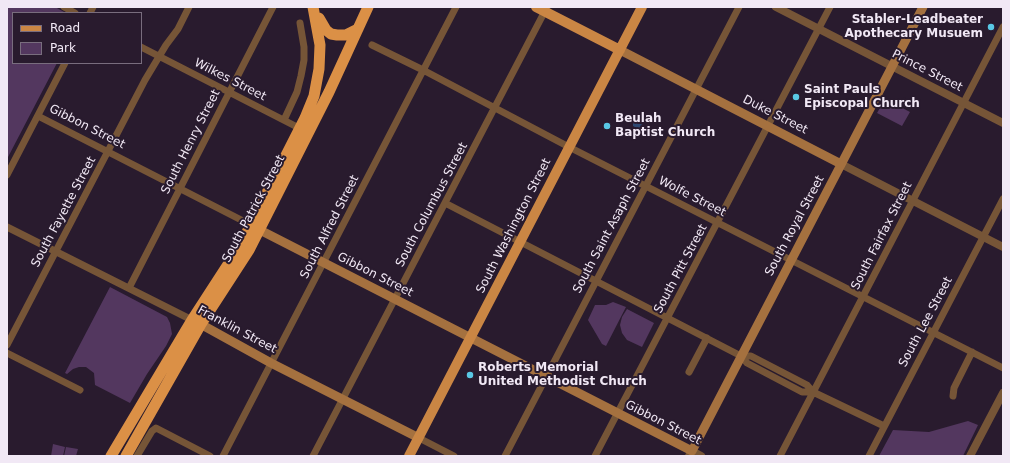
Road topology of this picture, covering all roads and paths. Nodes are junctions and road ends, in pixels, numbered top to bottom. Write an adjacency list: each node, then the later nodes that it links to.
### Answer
1 (64, 7): 13 (street)
2 (189, 7): 21 (street, South Fayette Street)
3 (273, 7): 26 (street, South Henry Street)
4 (314, 7): 16 (highway); 33 (highway, South Patrick Street)
5 (368, 7): 16 (highway, South Patrick Street)
6 (456, 7): 24 (street, South Alfred Street)
7 (642, 7): 20 (main road, South Washington Street)
8 (739, 7): 25 (street, South Saint Asaph Street)
9 (776, 7): 17 (street, Prince Street)
10 (830, 7): 17 (street, South Pitt Street)
11 (923, 7): 23 (main road, South Royal Street)
12 (543, 9): 20 (main road, Duke Street); 28 (street, South Columbus Street)
13 (73, 12)
14 (300, 23): 30 (street)
15 (1003, 27): 27 (street, South Fairfax Street)
16 (358, 29): 33 (highway, South Patrick Street)
17 (819, 29): 23 (street, Prince Street); 32 (street, South Pitt Street)
18 (372, 46): 24 (street, Wolfe Street)
19 (142, 48): 21 (street, Wilkes Street)
20 (620, 50): 25 (main road, Duke Street); 34 (main road, South Washington Street)
21 (159, 56): 26 (street, Wilkes Street); 35 (street, South Fayette Street)
22 (64, 64): 29 (street)
23 (892, 66): 27 (street, Prince Street); 36 (main road, South Royal Street)
24 (423, 70): 28 (street, Wolfe Street); 51 (street, South Alfred Street)
25 (696, 90): 32 (main road, Duke Street); 38 (street, South Saint Asaph Street)
26 (229, 92): 30 (street, Wilkes Street); 39 (street, South Henry Street)
27 (964, 103): 31 (street, Prince Street); 41 (street, South Fairfax Street)
28 (495, 107): 34 (street, Wolfe Street); 42 (street, South Columbus Street)
29 (38, 116): 35 (street, Gibbon Street); 37 (street)
30 (284, 120): 33 (street, Wilkes Street)
31 (1003, 123)
32 (768, 127): 36 (main road, Duke Street); 43 (street, South Pitt Street)
33 (304, 131): 45 (highway, South Patrick Street)
34 (569, 147): 38 (street, Wolfe Street); 47 (main road, South Washington Street)
35 (108, 151): 39 (street, Gibbon Street); 49 (street, South Fayette Street)
36 (841, 164): 41 (street, Duke Street); 50 (main road, South Royal Street)
37 (7, 175)
38 (646, 186): 43 (street, Wolfe Street); 52 (street, South Saint Asaph Street)
39 (180, 189): 45 (street, Gibbon Street); 53 (street, South Henry Street)
40 (1003, 199): 46 (street, South Lee Street)
41 (913, 200): 46 (street, Duke Street); 54 (street, South Fairfax Street)
42 (445, 203): 47 (street); 55 (street, South Columbus Street)
43 (718, 223): 50 (street, Wolfe Street); 56 (street, South Pitt Street)
44 (7, 227): 49 (street, Franklin Street)
45 (255, 227): 51 (main road, Gibbon Street); 57 (highway, South Patrick Street)
46 (983, 236): 48 (street, Duke Street); 58 (street, South Lee Street)
47 (521, 242): 52 (street); 59 (main road, South Washington Street)
48 (1003, 247)
49 (56, 252): 53 (street, Franklin Street); 61 (street, South Fayette Street)
50 (791, 260): 54 (street, Wolfe Street); 64 (main road, South Royal Street)
51 (324, 262): 55 (main road, Gibbon Street); 65 (street, South Alfred Street)
52 (596, 281): 56 (street); 68 (street, South Saint Asaph Street)
53 (129, 288): 57 (street, Franklin Street)
54 (862, 297): 58 (street, Wolfe Street); 70 (street, South Fairfax Street)
55 (394, 299): 59 (main road, Gibbon Street); 73 (street, South Columbus Street)
56 (668, 318): 60 (street); 74 (street, South Pitt Street)
57 (197, 322): 65 (main road, Franklin Street); 78 (highway, South Patrick Street); 79 (highway, South Patrick Street)
58 (933, 333): 63 (street, Wolfe Street); 75 (street, South Lee Street)
59 (471, 338): 68 (main road, Gibbon Street); 76 (main road, South Washington Street)
60 (707, 338): 64 (street); 67 (street)
61 (7, 345)
62 (7, 352): 69 (street)
63 (972, 352): 66 (street, Wolfe Street); 72 (street)
64 (741, 356): 70 (street); 77 (main road, South Royal Street)
65 (271, 363): 73 (main road, Franklin Street); 82 (street, South Alfred Street)
66 (1003, 368)
67 (689, 372)
68 (546, 377): 74 (main road, Gibbon Street); 86 (street, South Saint Asaph Street)
69 (80, 390)
70 (813, 392): 75 (street); 89 (street, South Fairfax Street)
71 (1003, 394): 91 (street)
72 (953, 396)
73 (343, 399): 76 (main road, Franklin Street); 83 (street, South Columbus Street)
74 (617, 414): 77 (main road, Gibbon Street); 87 (street, South Pitt Street)
75 (884, 426): 90 (street, South Lee Street)
76 (419, 438): 84 (main road, South Washington Street); 85 (street, Franklin Street)
77 (690, 454): 88 (street, Gibbon Street)
78 (111, 456)
79 (126, 456)
80 (137, 456): 81 (street)
81 (210, 456)
82 (223, 456)
83 (313, 456)
84 (409, 456)
85 (454, 456)
86 (505, 456)
87 (595, 456)
88 (701, 456)
89 (780, 456)
90 (869, 456)
91 (970, 456)

